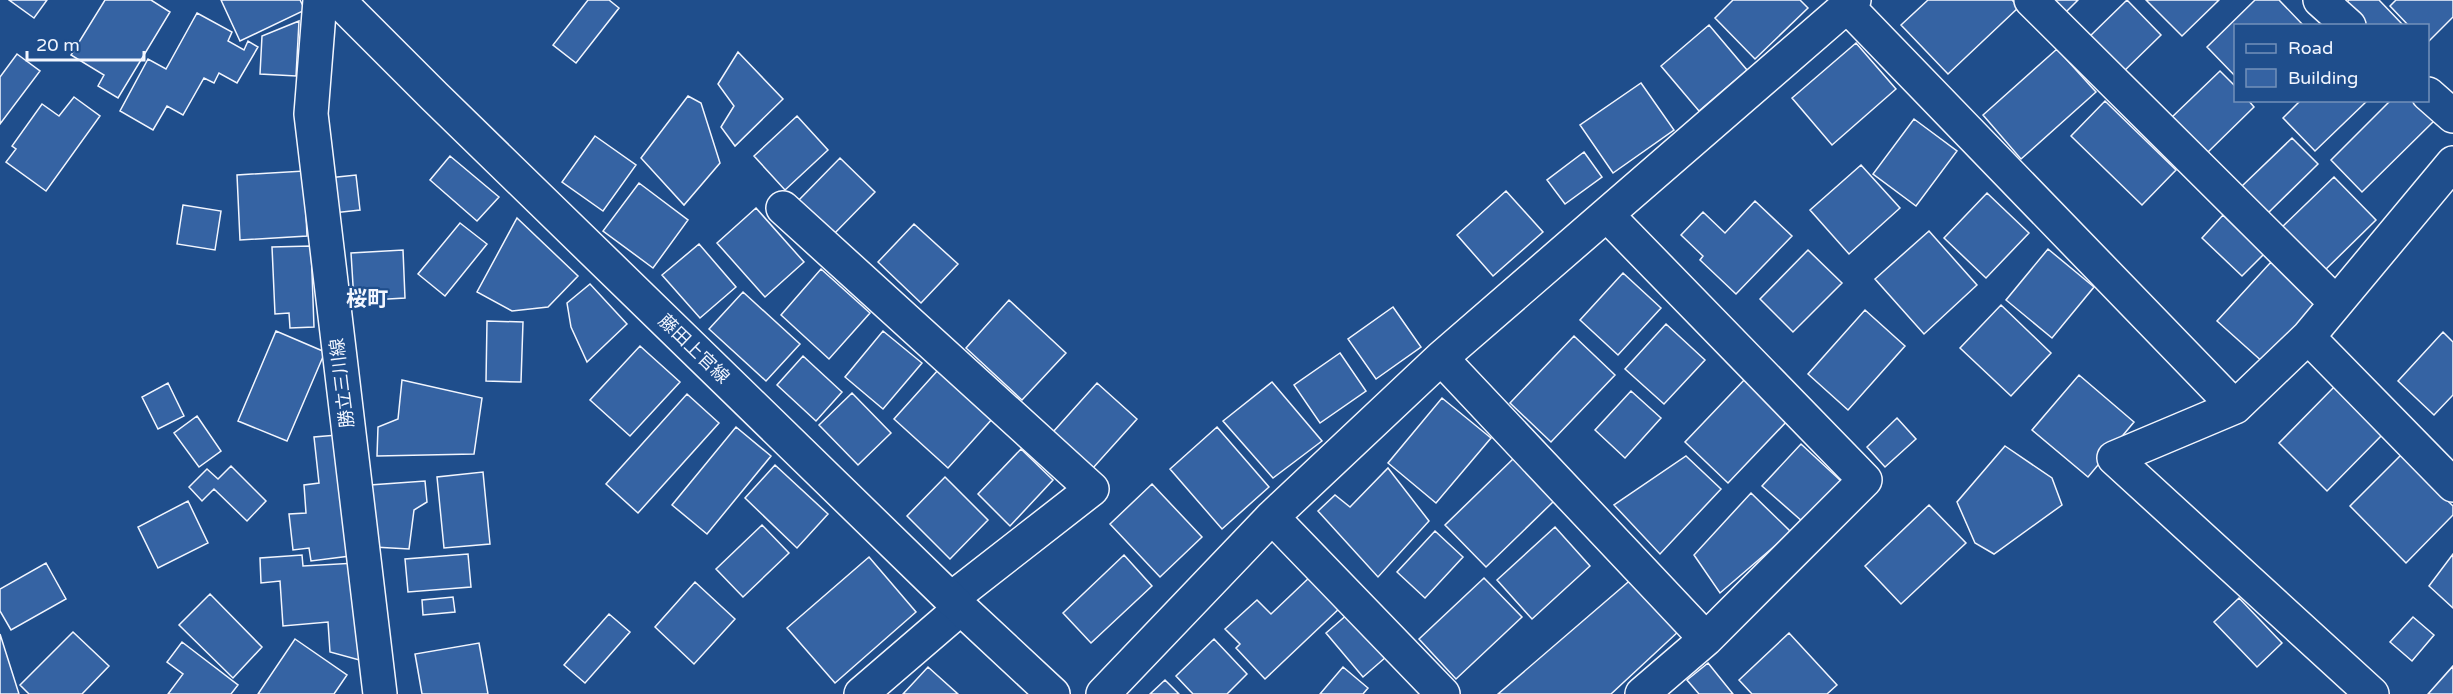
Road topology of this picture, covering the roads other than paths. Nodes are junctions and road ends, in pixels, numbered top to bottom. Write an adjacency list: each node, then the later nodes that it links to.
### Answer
1 (320, 0): 20 (street, 勝立三川線)
2 (338, 0): 18 (street, 藤田上官線)
3 (2031, 0): 12 (street)
4 (2319, 0): 6 (street)
5 (1851, 3): 11 (street); 15 (street)
6 (2347, 24)
7 (2429, 96): 8 (street)
8 (2453, 116)
9 (2453, 164): 12 (street)
10 (783, 208): 18 (street)
11 (1607, 215): 14 (street); 19 (street)
12 (2335, 302): 13 (street)
13 (2308, 337): 15 (street); 16 (street)
14 (1441, 358): 17 (street); 19 (street)
15 (2235, 407): 26 (street)
16 (2453, 485)
17 (1272, 517): 23 (street); 24 (street)
18 (956, 604): 21 (street); 22 (street, 藤田上官線)
19 (1706, 639): 25 (street)
20 (380, 694)
21 (861, 694)
22 (1053, 694)
23 (1103, 694)
24 (1443, 694)
25 (1642, 694)
26 (2372, 694)

